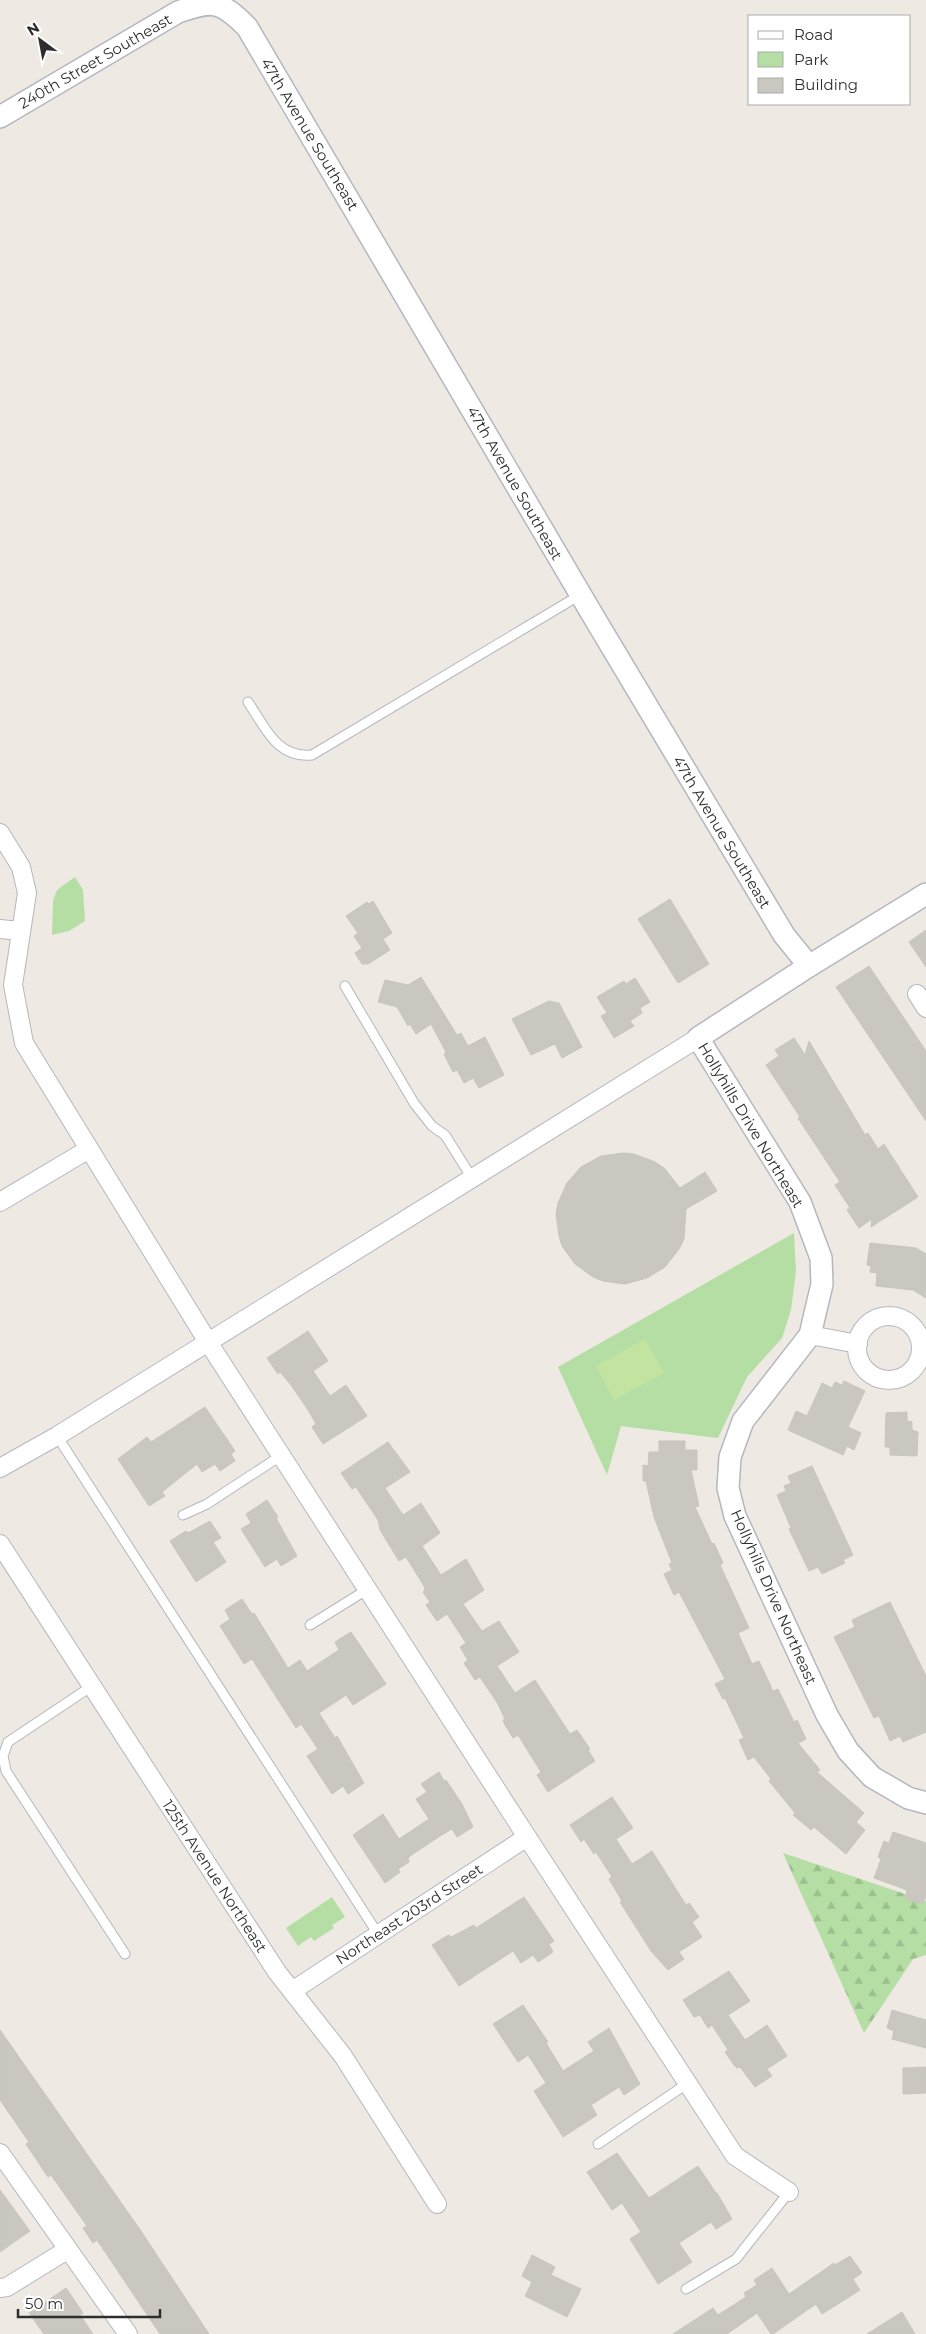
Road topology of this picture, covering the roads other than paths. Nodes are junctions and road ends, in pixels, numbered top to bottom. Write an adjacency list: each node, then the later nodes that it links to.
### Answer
1 (207, 2): 2 (street, 240th Street Southeast); 3 (street, 47th Avenue Southeast)
2 (0, 116)
3 (580, 595): 4 (lane); 9 (street, 47th Avenue Southeast)
4 (248, 702)
5 (0, 833): 8 (street)
6 (926, 894): 9 (street)
7 (0, 929): 8 (street)
8 (20, 931): 12 (street)
9 (809, 966): 11 (street)
10 (345, 986): 13 (lane)
11 (698, 1038): 13 (street); 15 (street, Hollyhills Drive Northeast)
12 (88, 1150): 14 (street); 16 (street)
13 (472, 1178): 16 (street)
14 (0, 1202)
15 (810, 1334): 17 (street); 26 (street, Hollyhills Drive Northeast)
16 (208, 1342): 18 (street); 19 (street)
17 (858, 1344)
18 (57, 1436): 20 (street); 28 (lane)
19 (282, 1455): 21 (lane); 23 (street)
20 (0, 1468)
21 (183, 1515)
22 (0, 1544): 25 (street, 125th Avenue Northeast)
23 (368, 1589): 24 (lane); 27 (street)
24 (310, 1625)
25 (92, 1686): 29 (lane); 30 (street, 125th Avenue Northeast)
26 (926, 1803)
27 (527, 1838): 28 (street, Northeast 203rd Street); 31 (street)
28 (378, 1934): 30 (street, Northeast 203rd Street)
29 (125, 1954)
30 (292, 1991): 35 (street, 125th Avenue Northeast)
31 (688, 2083): 32 (lane); 34 (street)
32 (598, 2144)
33 (0, 2153): 36 (street)
34 (789, 2192): 38 (lane)
35 (437, 2204)
36 (67, 2250): 37 (street); 39 (street)
37 (0, 2288)
38 (686, 2289)
39 (128, 2334)

